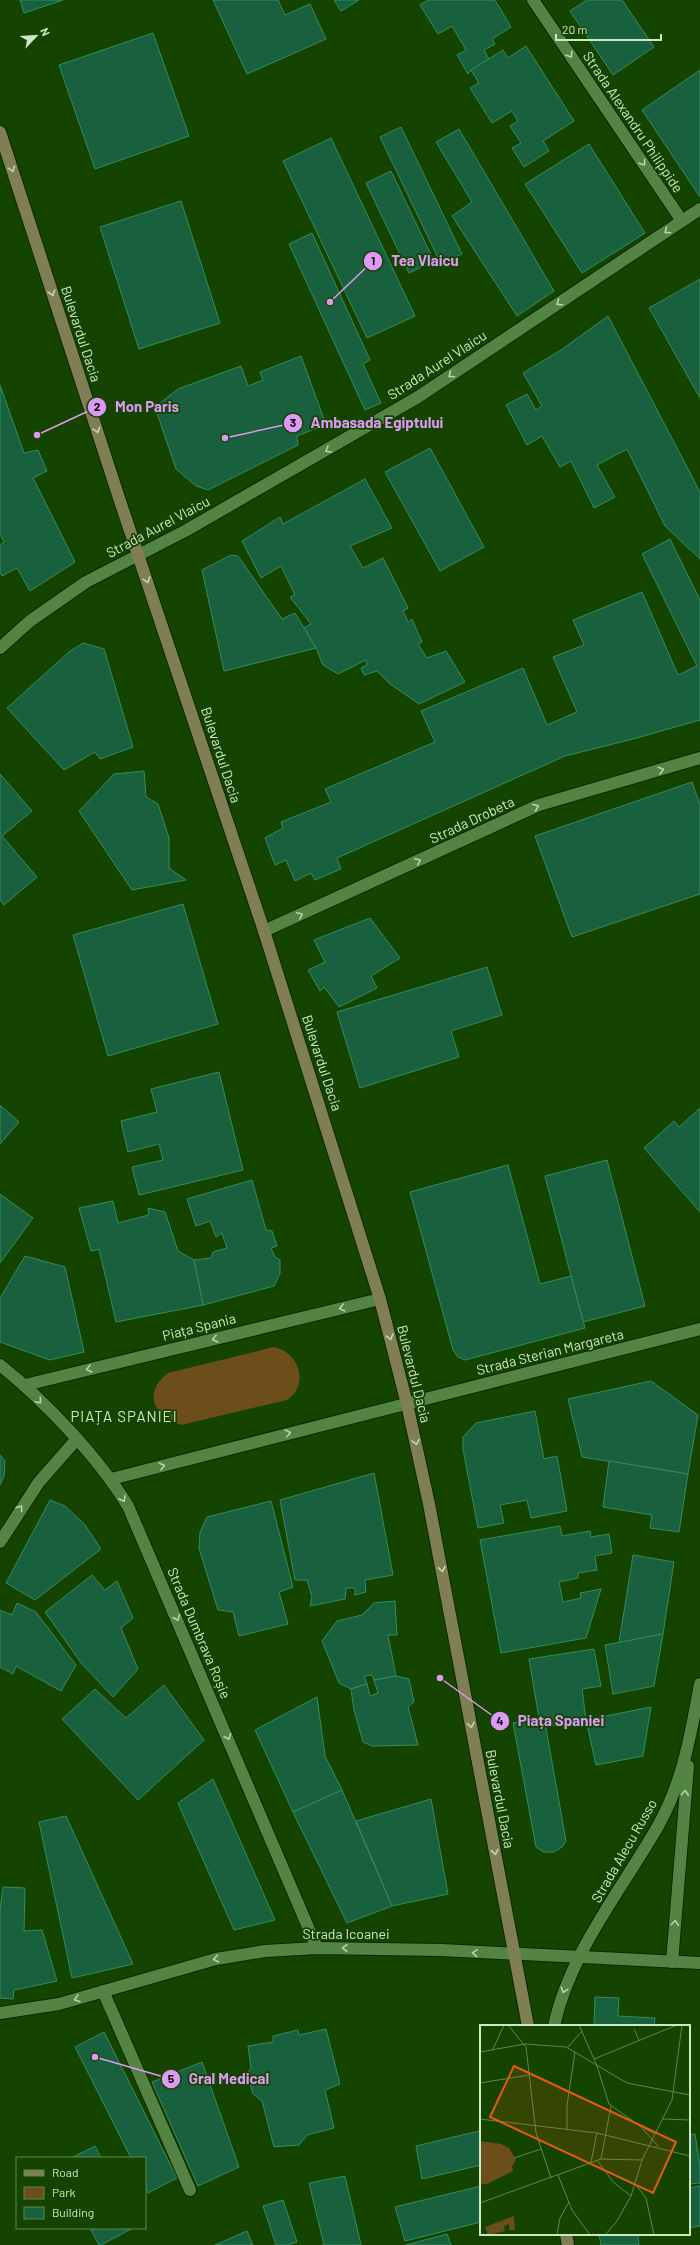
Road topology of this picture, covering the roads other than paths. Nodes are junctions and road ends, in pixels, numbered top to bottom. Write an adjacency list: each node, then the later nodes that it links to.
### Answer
1 (532, 0): 4 (street, Strada Alexandru Philippide, one-way to 4)
2 (0, 132): 5 (main road, Bulevardul Dacia, one-way to 5)
3 (700, 210): 4 (street, Strada Aurel Vlaicu)
4 (682, 221): 5 (street, Strada Aurel Vlaicu, one-way to 5)
5 (138, 554): 6 (street, Strada Aurel Vlaicu); 8 (main road, Bulevardul Dacia, one-way to 8)
6 (0, 648)
7 (700, 758): 8 (street, Strada Drobeta, one-way to 7)
8 (264, 931): 9 (main road, Bulevardul Dacia)
9 (380, 1299): 12 (street, Piața Spania, one-way to 12); 13 (main road, Bulevardul Dacia, one-way to 13)
10 (700, 1329): 13 (street, Strada Sterian Margareta)
11 (0, 1365): 12 (street, Strada Dumbrava Roșie)
12 (24, 1385): 14 (street, Strada Dumbrava Roșie, one-way to 14)
13 (407, 1404): 15 (street, one-way to 13); 20 (main road, Bulevardul Dacia, one-way to 20)
14 (76, 1440): 15 (street, Strada Dumbrava Roșie); 16 (street, one-way to 14)
15 (111, 1479): 19 (street, Strada Dumbrava Roșie, one-way to 19)
16 (0, 1542)
17 (700, 1684): 18 (street, Strada Alecu Russo)
18 (690, 1744): 21 (street, Strada Alecu Russo); 22 (street, one-way to 18)
19 (317, 1948): 20 (street, Strada Icoanei, one-way to 19); 24 (street, Strada Icoanei, one-way to 24)
20 (514, 1955): 21 (street, Strada Icoanei); 26 (main road, Bulevardul Dacia)
21 (579, 1956): 22 (street, Strada Icoanei); 27 (street, Strada Alecu Russo, one-way to 27)
22 (672, 1962): 23 (street, Strada Icoanei)
23 (700, 1963)
24 (103, 1991): 25 (street, Strada Icoanei, one-way to 25); 28 (street)
25 (0, 2013)
26 (528, 2025)
27 (554, 2025)
28 (190, 2190)
29 (566, 2235): 30 (main road)
30 (568, 2245)

